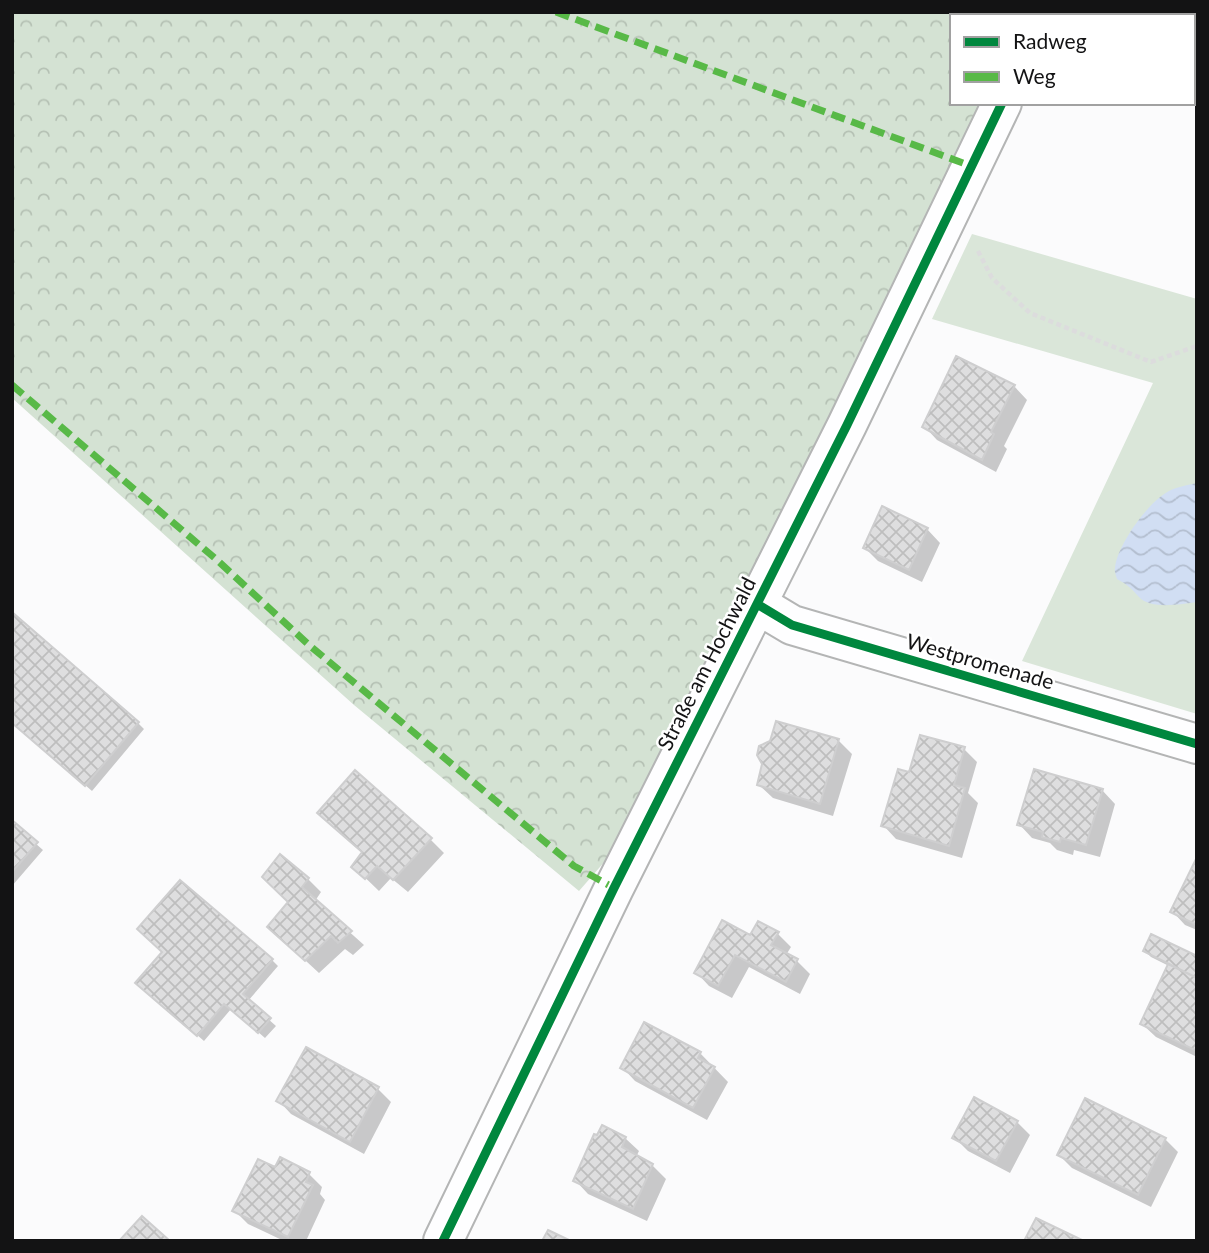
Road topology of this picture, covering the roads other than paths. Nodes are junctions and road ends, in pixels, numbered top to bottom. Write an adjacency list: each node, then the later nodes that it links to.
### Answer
1 (1001, 105): 2 (street, Straße am Hochwald)
2 (757, 604): 3 (street, Westpromenade); 4 (street, Straße am Hochwald)
3 (1197, 744)
4 (443, 1241)

